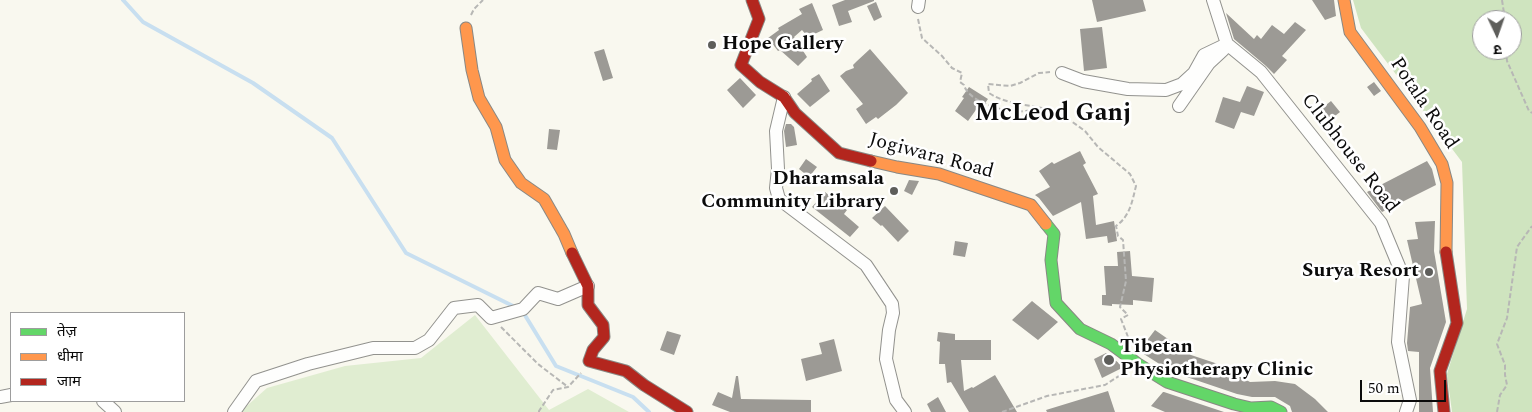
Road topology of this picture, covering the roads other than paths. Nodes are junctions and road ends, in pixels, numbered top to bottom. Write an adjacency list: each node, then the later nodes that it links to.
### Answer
1 (752, 0): 7 (street, Jogiwara Road)
2 (1213, 0): 5 (street)
3 (1344, 0): 17 (street, Potala Road)
4 (466, 28): 9 (street)
5 (1228, 44): 6 (street); 8 (street); 16 (street, Clubhouse Road)
6 (1062, 73)
7 (784, 97): 14 (street); 15 (street, Jogiwara Road)
8 (1179, 106)
9 (588, 286): 12 (street); 13 (street)
10 (104, 402): 11 (street)
11 (115, 412)
12 (234, 412)
13 (687, 412)
14 (904, 412)
15 (1281, 412)
16 (1406, 412)
17 (1444, 412)

